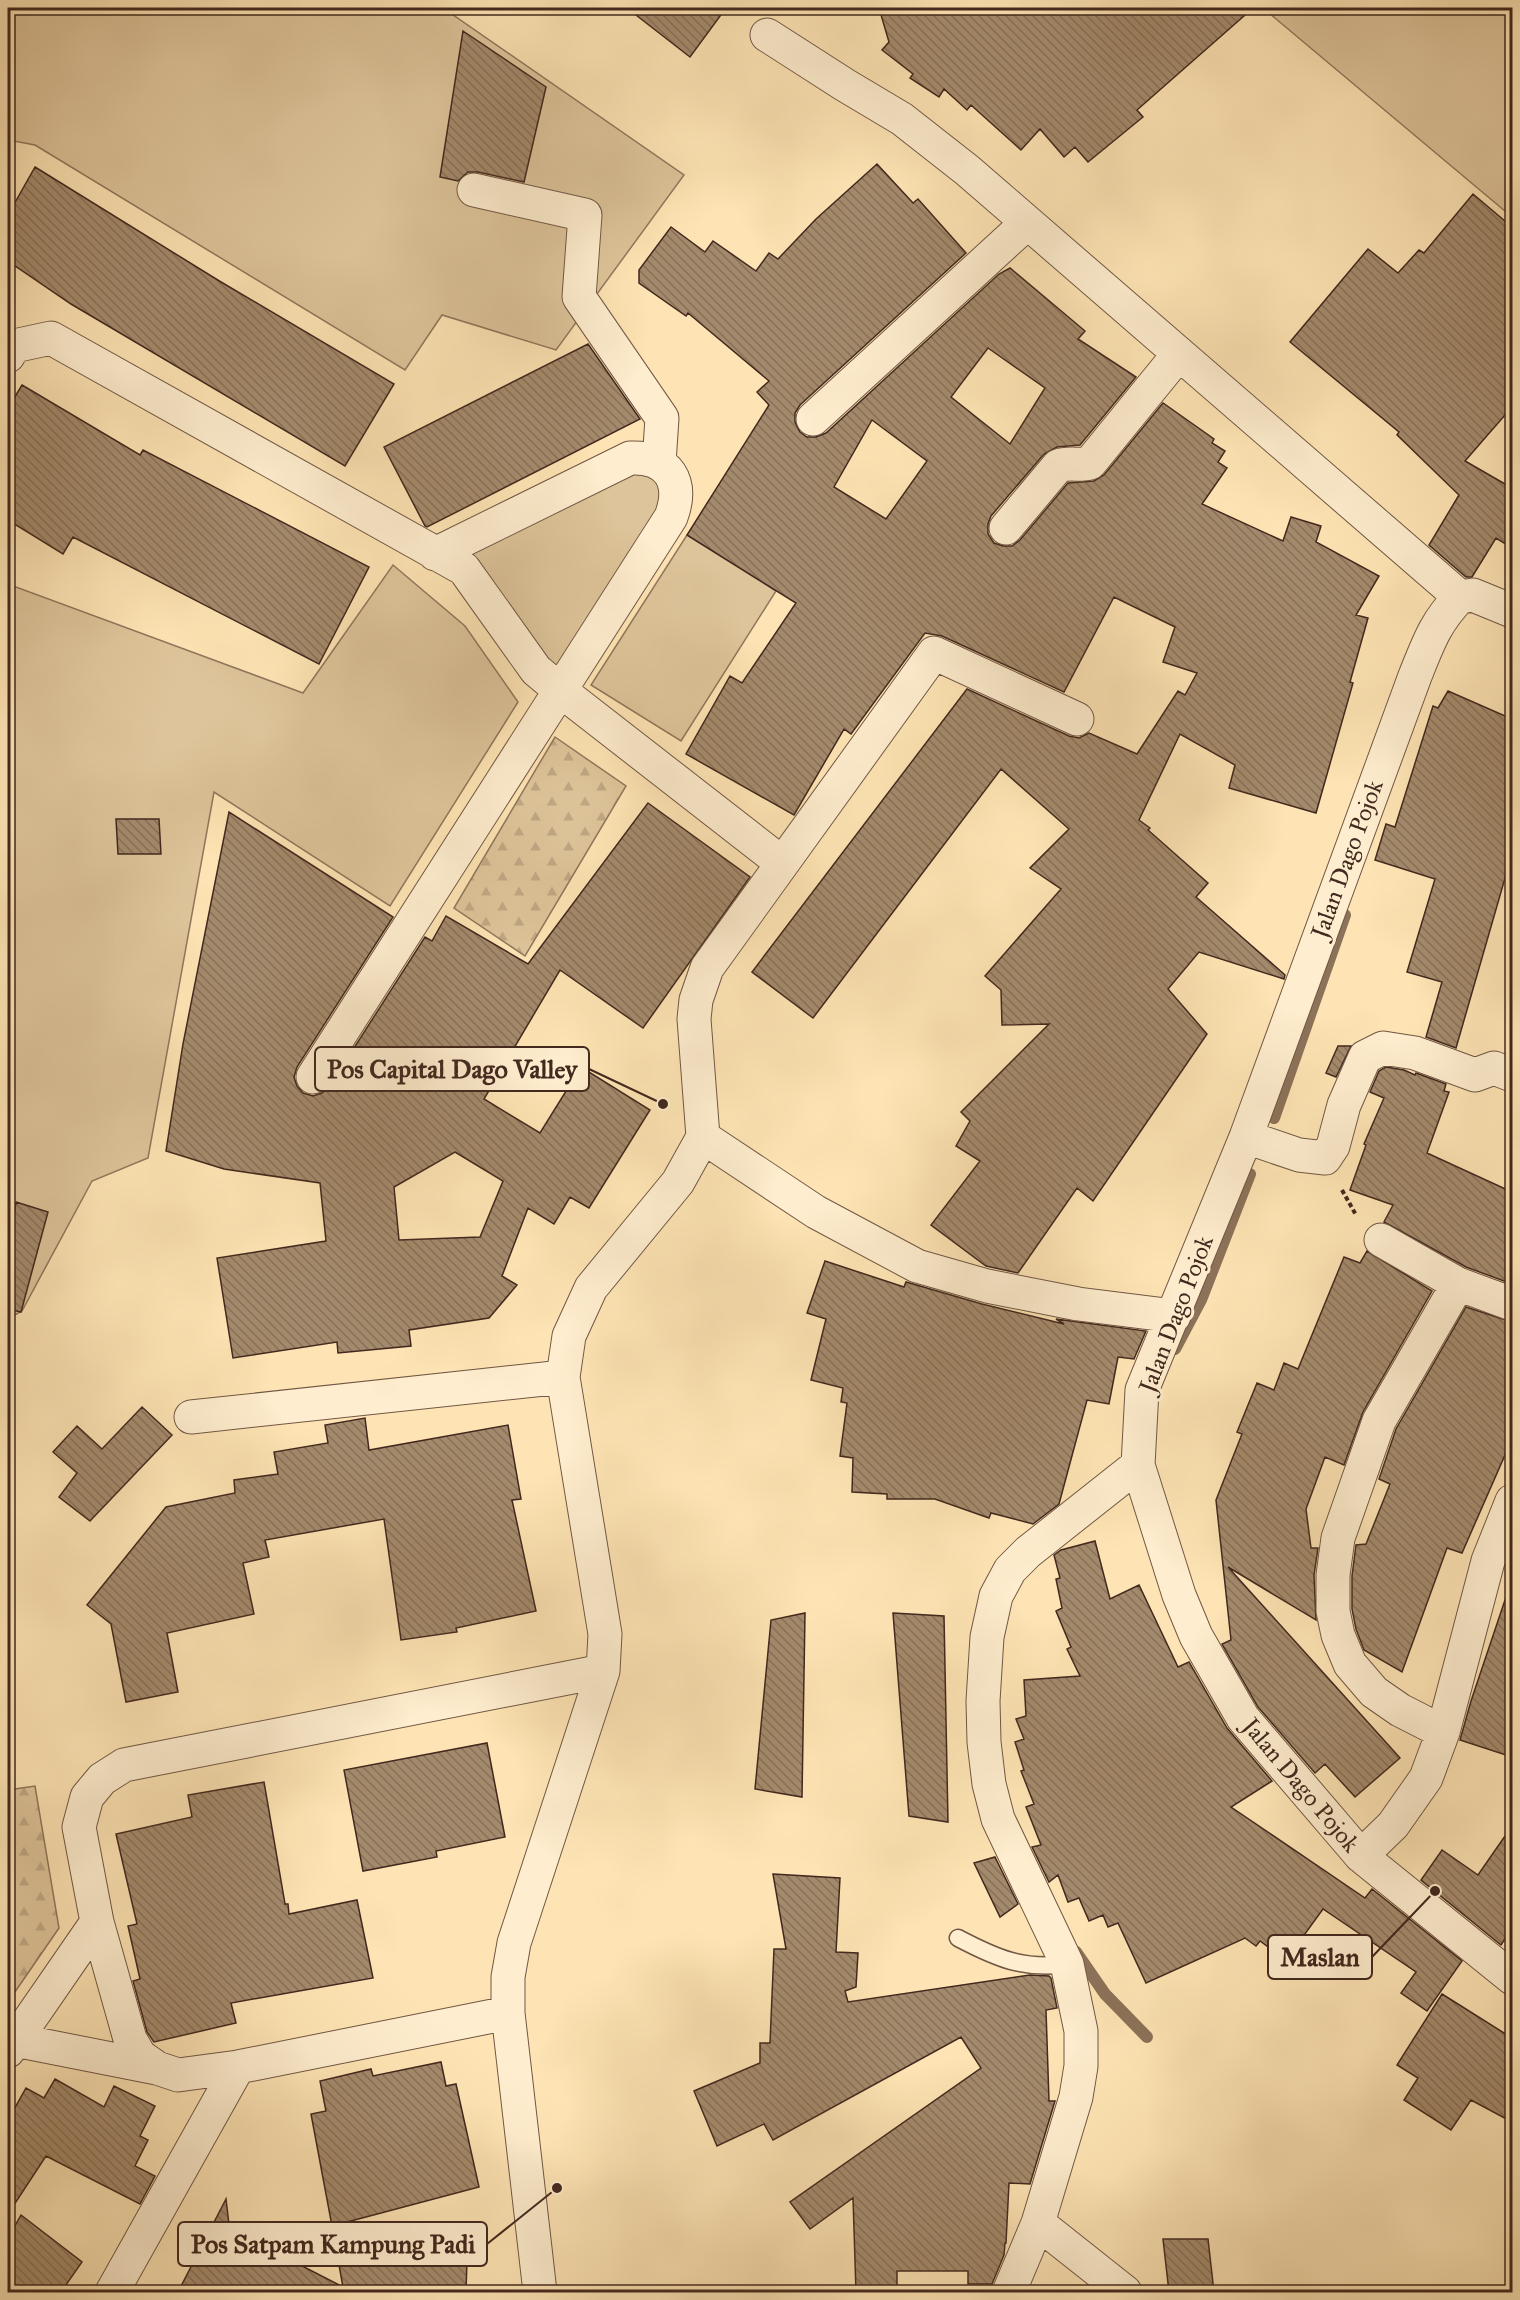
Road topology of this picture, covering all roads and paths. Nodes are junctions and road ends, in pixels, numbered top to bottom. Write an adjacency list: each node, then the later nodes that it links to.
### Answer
1 (767, 35): 3 (street)
2 (474, 190): 7 (street)
3 (1027, 223): 4 (street); 6 (street)
4 (1178, 355): 8 (street); 10 (street)
5 (8, 356): 9 (street)
6 (813, 419)
7 (659, 463): 9 (street); 12 (street)
8 (1006, 528)
9 (435, 554): 12 (street)
10 (1466, 596): 11 (street); 18 (street, Jalan Dago Pojok)
11 (1512, 611)
12 (561, 691): 14 (street); 16 (street)
13 (1077, 719): 14 (street)
14 (782, 862): 17 (street)
15 (1512, 1075): 19 (street)
16 (313, 1077)
17 (703, 1137): 23 (street); 24 (street)
18 (1246, 1137): 19 (street); 23 (street, Jalan Dago Pojok)
19 (1325, 1158): 20 (path)
20 (1381, 1240): 21 (street)
21 (1458, 1284): 22 (street); 29 (street)
22 (1512, 1304)
23 (1174, 1316): 26 (street, Jalan Dago Pojok)
24 (563, 1377): 25 (street); 28 (street)
25 (191, 1417)
26 (1138, 1465): 30 (street, Jalan Dago Pojok); 33 (street)
27 (1512, 1501): 29 (street)
28 (603, 1671): 31 (street); 35 (street)
29 (1443, 1732): 30 (street)
30 (1361, 1856): 34 (street, Jalan Dago Pojok)
31 (97, 1922): 36 (street); 38 (street)
32 (958, 1938): 33 (lane)
33 (1067, 1964): 39 (street)
34 (1512, 1978)
35 (508, 2013): 37 (street); 41 (street)
36 (11, 2045): 38 (street)
37 (238, 2067): 38 (street); 40 (street)
38 (157, 2068)
39 (1038, 2223): 42 (street); 43 (street)
40 (112, 2292)
41 (540, 2292)
42 (1009, 2292)
43 (1125, 2292)

